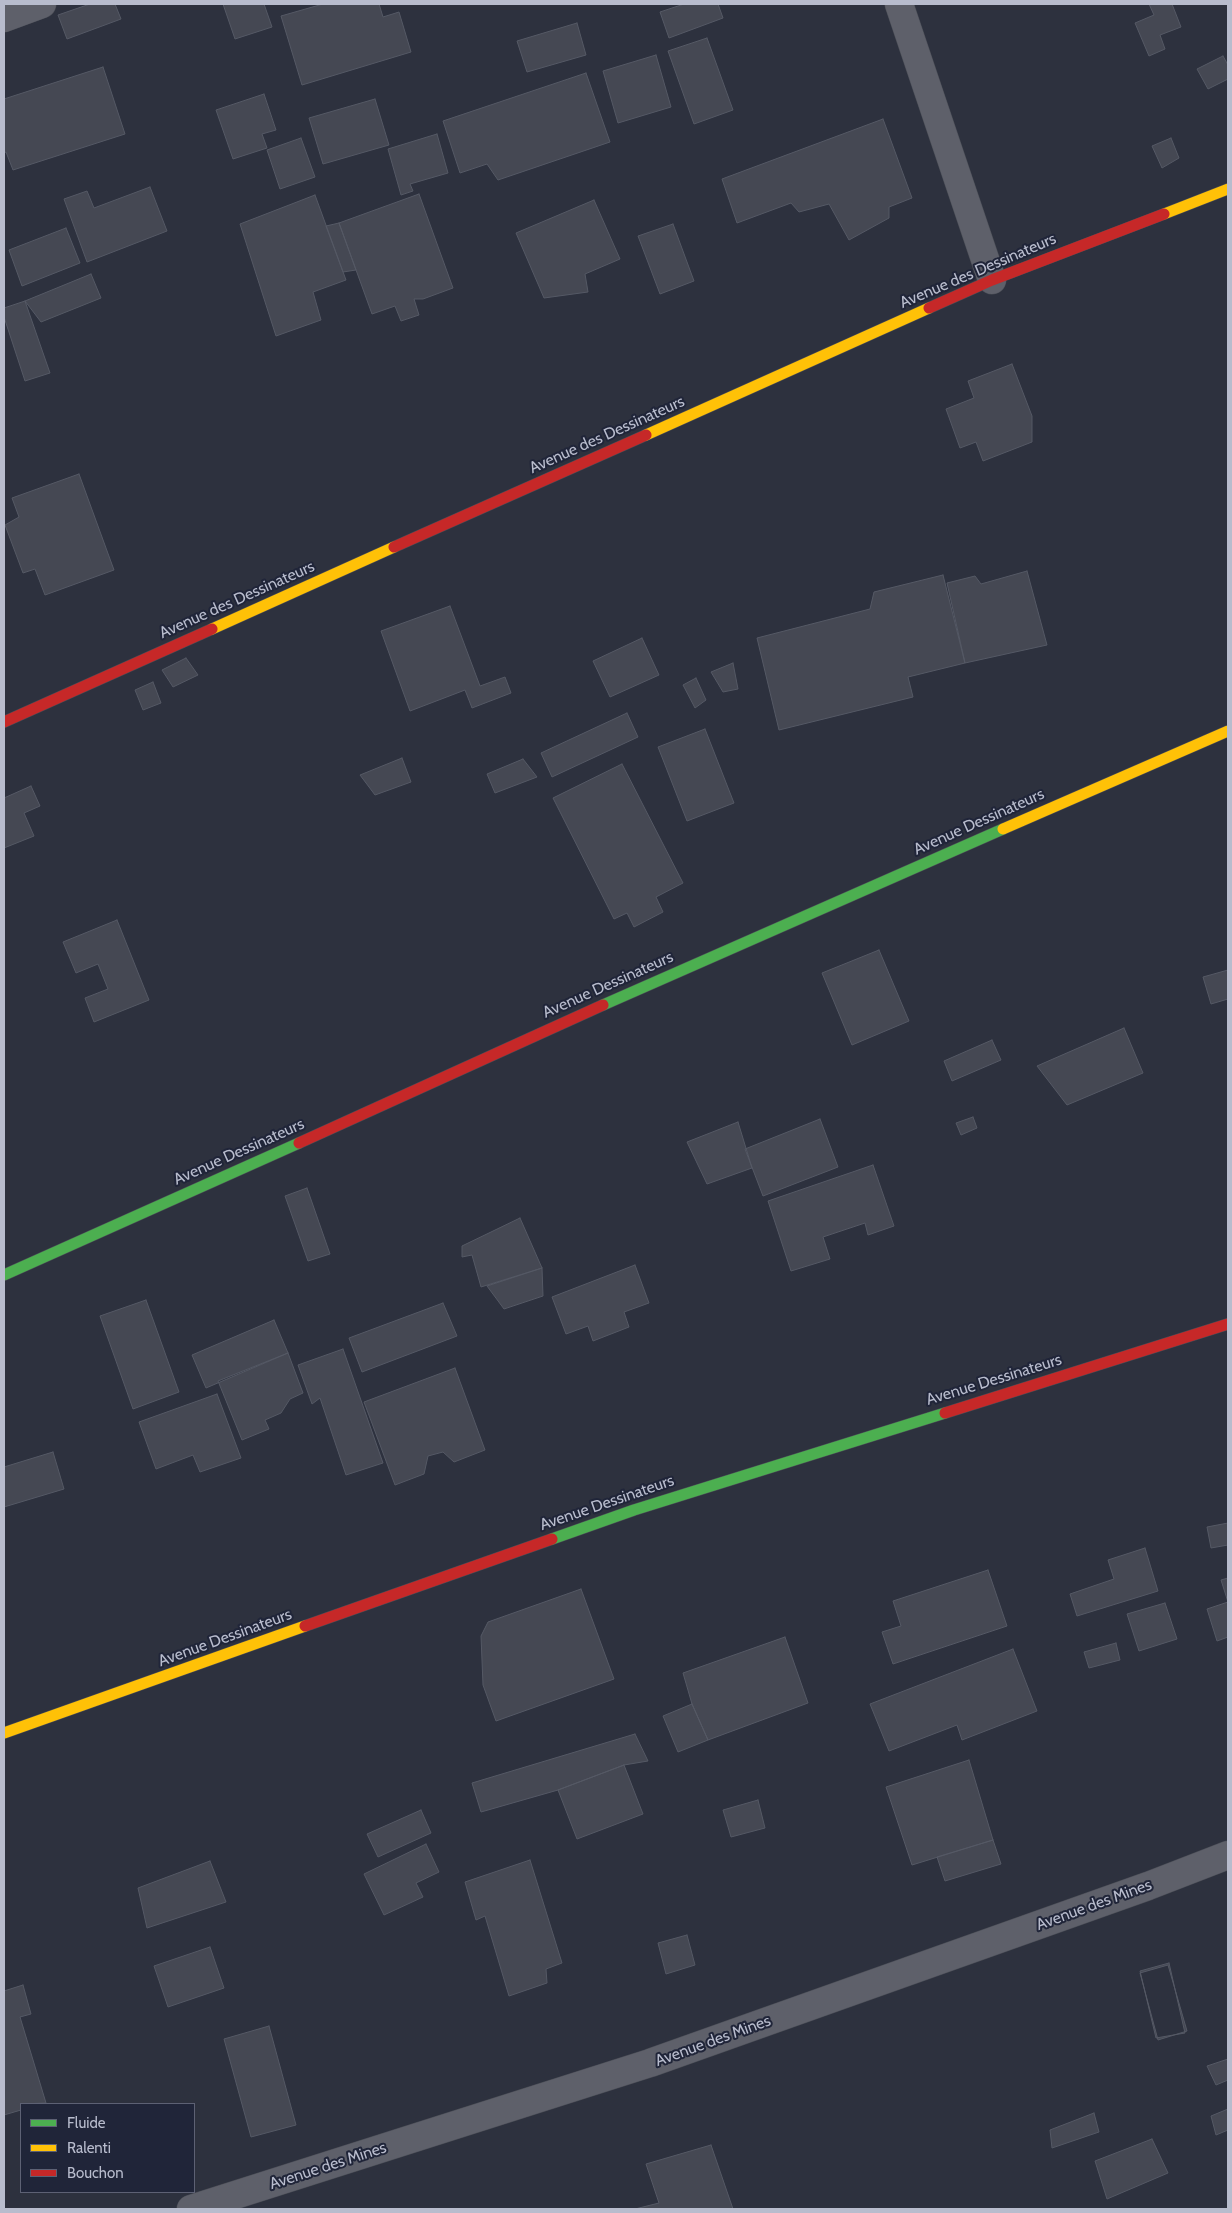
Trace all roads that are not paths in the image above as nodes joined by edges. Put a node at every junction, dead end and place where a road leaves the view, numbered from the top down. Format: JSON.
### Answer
{"nodes":[{"id":1,"x":42,"y":4,"type":"edge"},
{"id":2,"x":899,"y":4,"type":"edge"},
{"id":3,"x":4,"y":18,"type":"edge"},
{"id":4,"x":1228,"y":189,"type":"edge"},
{"id":5,"x":992,"y":280,"type":"junction"},
{"id":6,"x":4,"y":722,"type":"edge"},
{"id":7,"x":1228,"y":731,"type":"edge"},
{"id":8,"x":4,"y":1275,"type":"edge"},
{"id":9,"x":1228,"y":1324,"type":"edge"},
{"id":10,"x":4,"y":1733,"type":"edge"},
{"id":11,"x":1228,"y":1855,"type":"edge"},
{"id":12,"x":192,"y":2209,"type":"edge"}],
"edges":[{"from":1,"to":3,"type":"street"},
{"from":2,"to":5,"type":"street"},
{"from":4,"to":5,"type":"street","name":"Avenue des Dessinateurs"},
{"from":5,"to":6,"type":"street","name":"Avenue des Dessinateurs"},
{"from":7,"to":8,"type":"street","name":"Avenue Dessinateurs"},
{"from":9,"to":10,"type":"street","name":"Avenue Dessinateurs"},
{"from":11,"to":12,"type":"street","name":"Avenue des Mines"}]}
